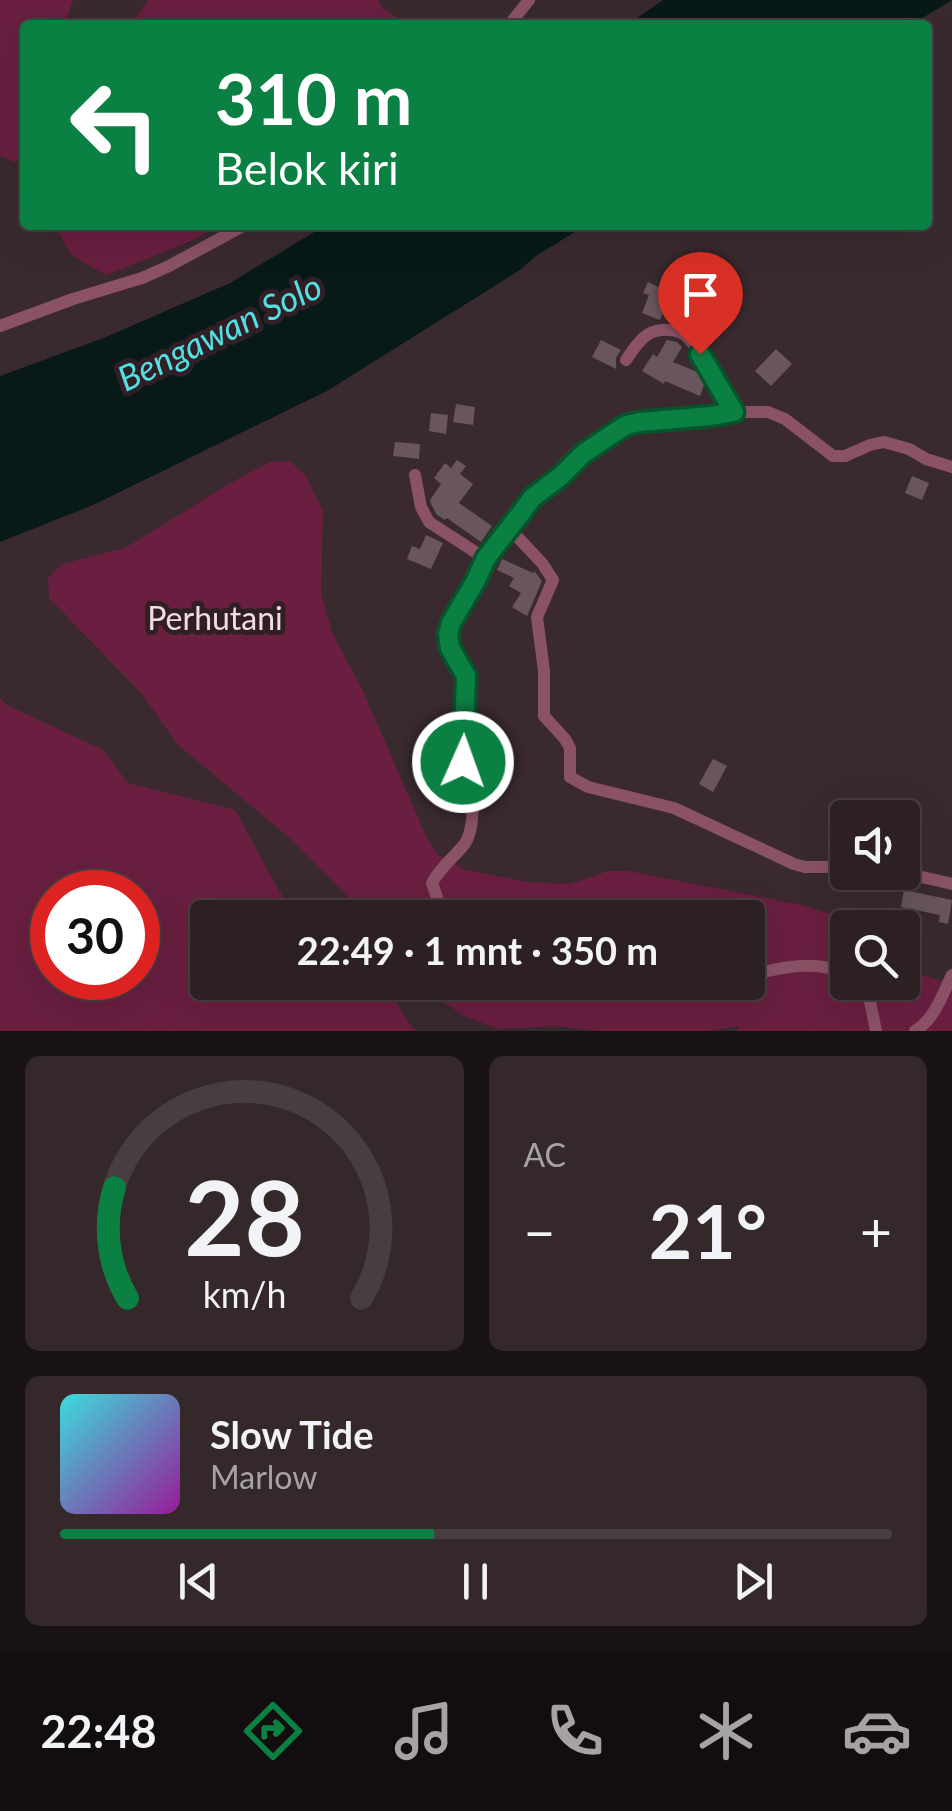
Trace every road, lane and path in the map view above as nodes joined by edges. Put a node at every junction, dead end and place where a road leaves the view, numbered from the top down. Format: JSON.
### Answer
{"nodes":[{"id":1,"x":529,"y":0,"type":"edge"},
{"id":2,"x":514,"y":20,"type":"edge"},
{"id":3,"x":235,"y":230,"type":"edge"},
{"id":4,"x":0,"y":326,"type":"edge"},
{"id":5,"x":626,"y":360,"type":"dead end"},
{"id":6,"x":734,"y":412,"type":"junction"},
{"id":7,"x":952,"y":467,"type":"edge"},
{"id":8,"x":415,"y":475,"type":"dead end"},
{"id":9,"x":510,"y":529,"type":"junction"},
{"id":10,"x":486,"y":558,"type":"junction"},
{"id":11,"x":830,"y":867,"type":"edge"},
{"id":12,"x":920,"y":877,"type":"edge"},
{"id":13,"x":952,"y":884,"type":"edge"},
{"id":14,"x":438,"y":900,"type":"edge"},
{"id":15,"x":830,"y":969,"type":"edge"},
{"id":16,"x":765,"y":971,"type":"edge"},
{"id":17,"x":952,"y":976,"type":"edge"},
{"id":18,"x":870,"y":1000,"type":"edge"},
{"id":19,"x":876,"y":1031,"type":"edge"},
{"id":20,"x":915,"y":1031,"type":"edge"}],
"edges":[{"from":1,"to":2,"type":"street"},
{"from":3,"to":4,"type":"street"},
{"from":5,"to":6,"type":"street"},
{"from":6,"to":7,"type":"street"},
{"from":6,"to":9,"type":"street"},
{"from":8,"to":10,"type":"street"},
{"from":9,"to":10,"type":"street"},
{"from":9,"to":11,"type":"street"},
{"from":10,"to":14,"type":"street"},
{"from":12,"to":13,"type":"street"},
{"from":15,"to":16,"type":"street"},
{"from":17,"to":20,"type":"street"},
{"from":18,"to":19,"type":"street"}]}
